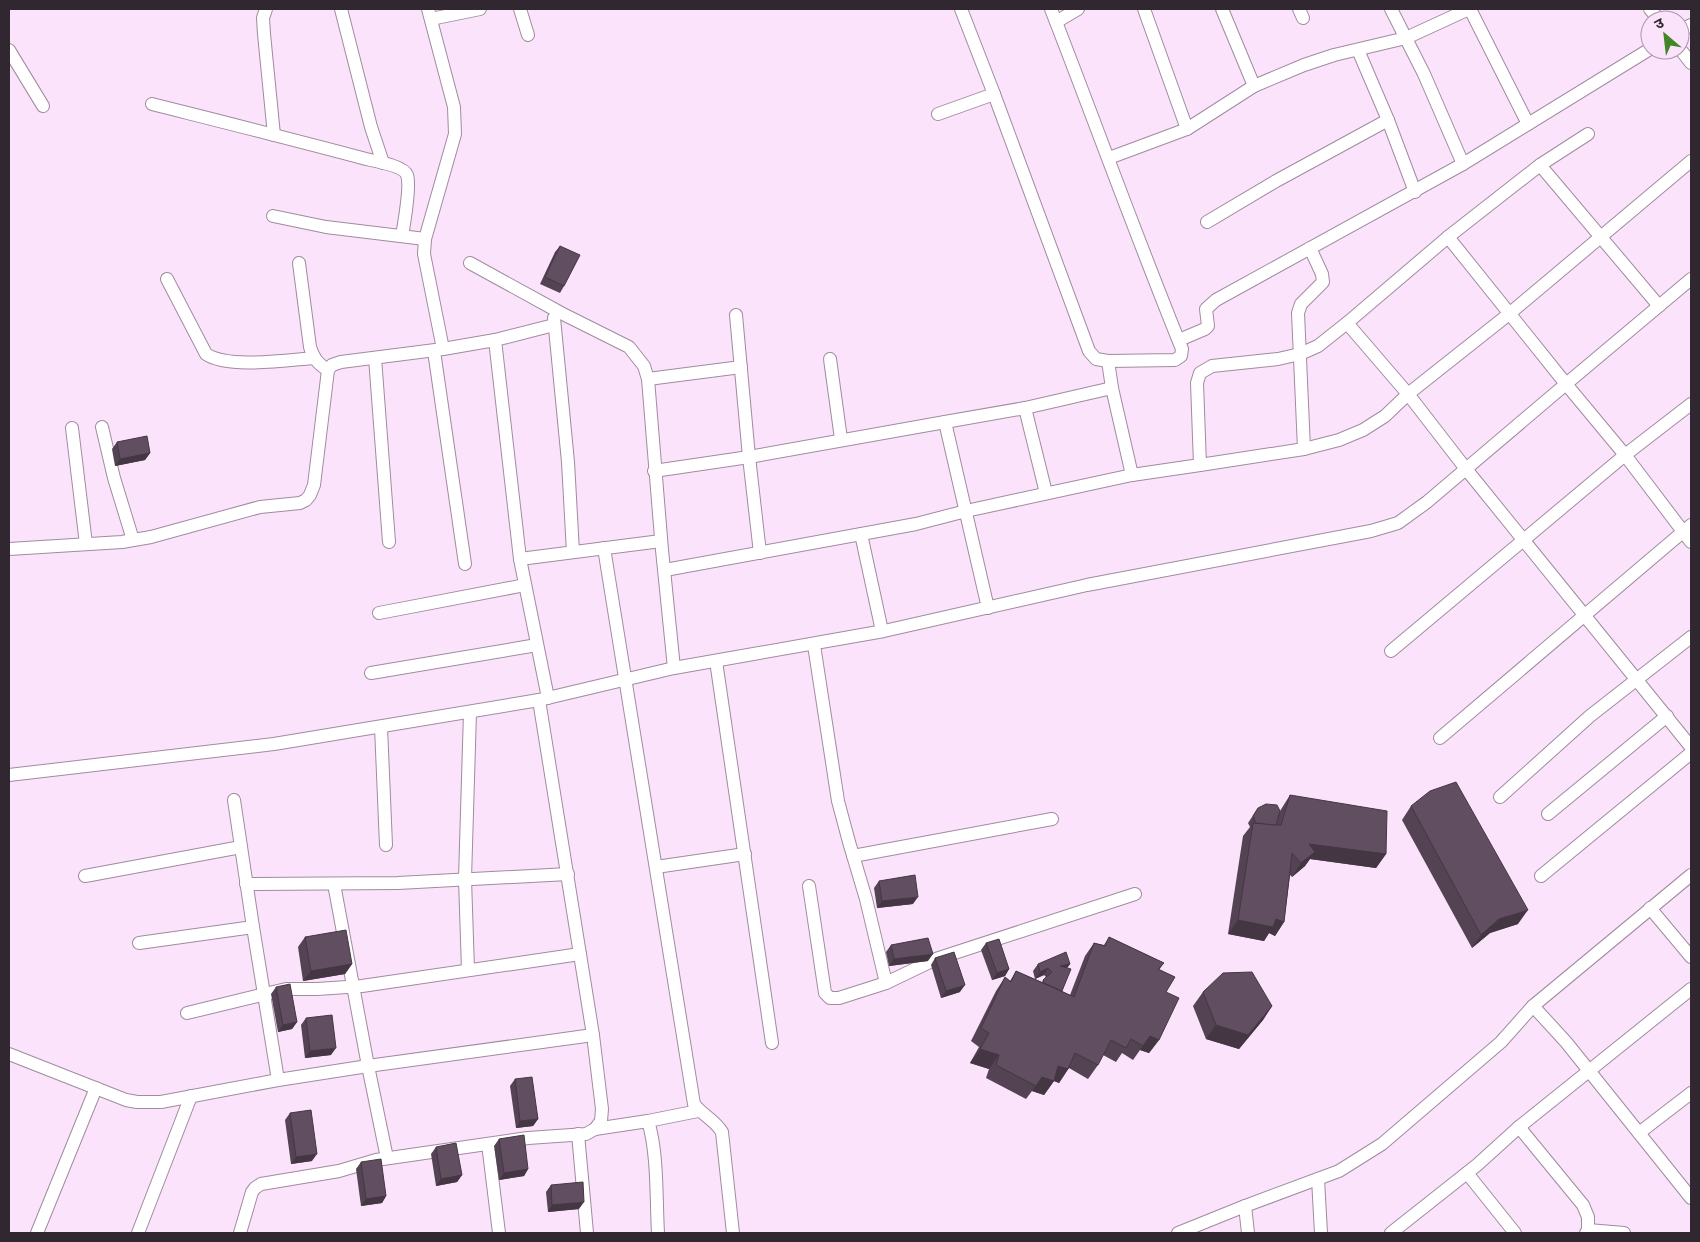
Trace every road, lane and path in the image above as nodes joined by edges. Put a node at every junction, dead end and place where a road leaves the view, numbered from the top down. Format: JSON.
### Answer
{"nodes":[{"id":1,"x":266,"y":9,"type":"edge"},
{"id":2,"x":341,"y":9,"type":"edge"},
{"id":3,"x":480,"y":9,"type":"edge"},
{"id":4,"x":520,"y":9,"type":"edge"},
{"id":5,"x":961,"y":9,"type":"edge"},
{"id":6,"x":1051,"y":9,"type":"edge"},
{"id":7,"x":1078,"y":9,"type":"edge"},
{"id":8,"x":1144,"y":9,"type":"edge"},
{"id":9,"x":1222,"y":9,"type":"edge"},
{"id":10,"x":1390,"y":9,"type":"edge"},
{"id":11,"x":1470,"y":9,"type":"edge"},
{"id":12,"x":429,"y":14,"type":"edge"},
{"id":13,"x":1056,"y":22,"type":"junction"},
{"id":14,"x":528,"y":35,"type":"dead end"},
{"id":15,"x":1406,"y":38,"type":"junction"},
{"id":16,"x":9,"y":50,"type":"edge"},
{"id":17,"x":1358,"y":50,"type":"junction"},
{"id":18,"x":1640,"y":55,"type":"edge"},
{"id":19,"x":1254,"y":86,"type":"junction"},
{"id":20,"x":994,"y":94,"type":"junction"},
{"id":21,"x":152,"y":104,"type":"dead end"},
{"id":22,"x":43,"y":106,"type":"dead end"},
{"id":23,"x":938,"y":114,"type":"dead end"},
{"id":24,"x":1388,"y":120,"type":"junction"},
{"id":25,"x":1528,"y":124,"type":"junction"},
{"id":26,"x":1188,"y":129,"type":"junction"},
{"id":27,"x":1588,"y":134,"type":"dead end"},
{"id":28,"x":274,"y":135,"type":"junction"},
{"id":29,"x":1109,"y":158,"type":"junction"},
{"id":30,"x":1691,"y":161,"type":"edge"},
{"id":31,"x":383,"y":164,"type":"junction"},
{"id":32,"x":1463,"y":164,"type":"junction"},
{"id":33,"x":1540,"y":166,"type":"junction"},
{"id":34,"x":1415,"y":192,"type":"junction"},
{"id":35,"x":273,"y":216,"type":"dead end"},
{"id":36,"x":1207,"y":222,"type":"dead end"},
{"id":37,"x":402,"y":236,"type":"junction"},
{"id":38,"x":1600,"y":236,"type":"junction"},
{"id":39,"x":1448,"y":237,"type":"junction"},
{"id":40,"x":425,"y":239,"type":"junction"},
{"id":41,"x":1310,"y":248,"type":"junction"},
{"id":42,"x":300,"y":263,"type":"dead end"},
{"id":43,"x":470,"y":263,"type":"dead end"},
{"id":44,"x":167,"y":278,"type":"dead end"},
{"id":45,"x":1691,"y":279,"type":"edge"},
{"id":46,"x":1659,"y":306,"type":"junction"},
{"id":47,"x":553,"y":308,"type":"junction"},
{"id":48,"x":1509,"y":314,"type":"junction"},
{"id":49,"x":736,"y":315,"type":"dead end"},
{"id":50,"x":1347,"y":323,"type":"junction"},
{"id":51,"x":554,"y":325,"type":"junction"},
{"id":52,"x":495,"y":340,"type":"junction"},
{"id":53,"x":1179,"y":340,"type":"junction"},
{"id":54,"x":439,"y":350,"type":"junction"},
{"id":55,"x":1300,"y":354,"type":"junction"},
{"id":56,"x":314,"y":358,"type":"junction"},
{"id":57,"x":375,"y":358,"type":"junction"},
{"id":58,"x":830,"y":359,"type":"dead end"},
{"id":59,"x":1108,"y":361,"type":"junction"},
{"id":60,"x":740,"y":367,"type":"junction"},
{"id":61,"x":328,"y":370,"type":"junction"},
{"id":62,"x":648,"y":379,"type":"junction"},
{"id":63,"x":1566,"y":384,"type":"junction"},
{"id":64,"x":1112,"y":388,"type":"junction"},
{"id":65,"x":1408,"y":394,"type":"junction"},
{"id":66,"x":1691,"y":404,"type":"edge"},
{"id":67,"x":1025,"y":408,"type":"junction"},
{"id":68,"x":945,"y":422,"type":"junction"},
{"id":69,"x":102,"y":427,"type":"dead end"},
{"id":70,"x":72,"y":428,"type":"dead end"},
{"id":71,"x":841,"y":439,"type":"junction"},
{"id":72,"x":1304,"y":449,"type":"junction"},
{"id":73,"x":1625,"y":455,"type":"junction"},
{"id":74,"x":749,"y":457,"type":"junction"},
{"id":75,"x":1200,"y":464,"type":"junction"},
{"id":76,"x":1466,"y":469,"type":"junction"},
{"id":77,"x":654,"y":472,"type":"junction"},
{"id":78,"x":1132,"y":475,"type":"junction"},
{"id":79,"x":1046,"y":493,"type":"junction"},
{"id":80,"x":966,"y":511,"type":"junction"},
{"id":81,"x":1688,"y":533,"type":"edge"},
{"id":82,"x":861,"y":534,"type":"junction"},
{"id":83,"x":132,"y":540,"type":"junction"},
{"id":84,"x":661,"y":541,"type":"junction"},
{"id":85,"x":1524,"y":541,"type":"junction"},
{"id":86,"x":389,"y":542,"type":"dead end"},
{"id":87,"x":86,"y":544,"type":"junction"},
{"id":88,"x":604,"y":548,"type":"junction"},
{"id":89,"x":9,"y":549,"type":"edge"},
{"id":90,"x":573,"y":552,"type":"junction"},
{"id":91,"x":760,"y":552,"type":"junction"},
{"id":92,"x":520,"y":559,"type":"junction"},
{"id":93,"x":464,"y":564,"type":"dead end"},
{"id":94,"x":664,"y":570,"type":"junction"},
{"id":95,"x":526,"y":585,"type":"junction"},
{"id":96,"x":988,"y":608,"type":"junction"},
{"id":97,"x":379,"y":613,"type":"dead end"},
{"id":98,"x":1584,"y":616,"type":"junction"},
{"id":99,"x":882,"y":631,"type":"junction"},
{"id":100,"x":1691,"y":637,"type":"edge"},
{"id":101,"x":537,"y":645,"type":"junction"},
{"id":102,"x":814,"y":645,"type":"junction"},
{"id":103,"x":1391,"y":651,"type":"dead end"},
{"id":104,"x":716,"y":661,"type":"junction"},
{"id":105,"x":674,"y":668,"type":"junction"},
{"id":106,"x":371,"y":673,"type":"dead end"},
{"id":107,"x":626,"y":680,"type":"junction"},
{"id":108,"x":1636,"y":680,"type":"junction"},
{"id":109,"x":543,"y":699,"type":"junction"},
{"id":110,"x":470,"y":712,"type":"junction"},
{"id":111,"x":1667,"y":716,"type":"junction"},
{"id":112,"x":381,"y":727,"type":"junction"},
{"id":113,"x":1440,"y":738,"type":"dead end"},
{"id":114,"x":1691,"y":747,"type":"edge"},
{"id":115,"x":1691,"y":753,"type":"edge"},
{"id":116,"x":9,"y":775,"type":"edge"},
{"id":117,"x":1500,"y":797,"type":"dead end"},
{"id":118,"x":234,"y":800,"type":"dead end"},
{"id":119,"x":1548,"y":814,"type":"dead end"},
{"id":120,"x":1052,"y":819,"type":"dead end"},
{"id":121,"x":386,"y":845,"type":"dead end"},
{"id":122,"x":240,"y":847,"type":"junction"},
{"id":123,"x":745,"y":854,"type":"junction"},
{"id":124,"x":853,"y":856,"type":"junction"},
{"id":125,"x":656,"y":867,"type":"junction"},
{"id":126,"x":568,"y":874,"type":"junction"},
{"id":127,"x":1691,"y":875,"type":"edge"},
{"id":128,"x":85,"y":876,"type":"dead end"},
{"id":129,"x":1541,"y":876,"type":"dead end"},
{"id":130,"x":465,"y":880,"type":"junction"},
{"id":131,"x":246,"y":884,"type":"junction"},
{"id":132,"x":334,"y":884,"type":"junction"},
{"id":133,"x":808,"y":886,"type":"dead end"},
{"id":134,"x":1135,"y":894,"type":"dead end"},
{"id":135,"x":1650,"y":908,"type":"junction"},
{"id":136,"x":253,"y":927,"type":"junction"},
{"id":137,"x":139,"y":943,"type":"dead end"},
{"id":138,"x":580,"y":954,"type":"junction"},
{"id":139,"x":1691,"y":957,"type":"edge"},
{"id":140,"x":468,"y":970,"type":"junction"},
{"id":141,"x":886,"y":982,"type":"junction"},
{"id":142,"x":353,"y":986,"type":"junction"},
{"id":143,"x":1691,"y":988,"type":"edge"},
{"id":144,"x":263,"y":994,"type":"junction"},
{"id":145,"x":1534,"y":1006,"type":"junction"},
{"id":146,"x":187,"y":1013,"type":"dead end"},
{"id":147,"x":593,"y":1035,"type":"junction"},
{"id":148,"x":772,"y":1044,"type":"dead end"},
{"id":149,"x":9,"y":1054,"type":"edge"},
{"id":150,"x":368,"y":1066,"type":"junction"},
{"id":151,"x":1589,"y":1071,"type":"junction"},
{"id":152,"x":278,"y":1080,"type":"junction"},
{"id":153,"x":96,"y":1088,"type":"junction"},
{"id":154,"x":1691,"y":1093,"type":"edge"},
{"id":155,"x":191,"y":1096,"type":"junction"},
{"id":156,"x":698,"y":1111,"type":"junction"},
{"id":157,"x":648,"y":1121,"type":"junction"},
{"id":158,"x":1519,"y":1128,"type":"junction"},
{"id":159,"x":595,"y":1129,"type":"junction"},
{"id":160,"x":1639,"y":1133,"type":"junction"},
{"id":161,"x":578,"y":1134,"type":"junction"},
{"id":162,"x":488,"y":1144,"type":"junction"},
{"id":163,"x":387,"y":1158,"type":"junction"},
{"id":164,"x":1467,"y":1173,"type":"junction"},
{"id":165,"x":1318,"y":1179,"type":"junction"},
{"id":166,"x":1691,"y":1198,"type":"edge"},
{"id":167,"x":1245,"y":1206,"type":"junction"},
{"id":168,"x":1587,"y":1232,"type":"edge"},
{"id":169,"x":37,"y":1233,"type":"edge"},
{"id":170,"x":138,"y":1233,"type":"edge"},
{"id":171,"x":240,"y":1233,"type":"edge"},
{"id":172,"x":499,"y":1233,"type":"edge"},
{"id":173,"x":587,"y":1233,"type":"edge"},
{"id":174,"x":658,"y":1233,"type":"edge"},
{"id":175,"x":733,"y":1233,"type":"edge"},
{"id":176,"x":1178,"y":1233,"type":"edge"},
{"id":177,"x":1248,"y":1233,"type":"edge"},
{"id":178,"x":1321,"y":1233,"type":"edge"},
{"id":179,"x":1392,"y":1233,"type":"edge"},
{"id":180,"x":1515,"y":1233,"type":"edge"},
{"id":181,"x":1624,"y":1233,"type":"edge"}],
"edges":[{"from":1,"to":28,"type":"street"},
{"from":2,"to":31,"type":"street"},
{"from":3,"to":12,"type":"street"},
{"from":4,"to":14,"type":"street"},
{"from":5,"to":20,"type":"street"},
{"from":6,"to":13,"type":"street"},
{"from":7,"to":13,"type":"street"},
{"from":8,"to":26,"type":"street"},
{"from":9,"to":19,"type":"street"},
{"from":10,"to":15,"type":"street"},
{"from":11,"to":15,"type":"street"},
{"from":11,"to":25,"type":"street"},
{"from":12,"to":40,"type":"street"},
{"from":13,"to":29,"type":"street"},
{"from":15,"to":17,"type":"street"},
{"from":15,"to":32,"type":"street"},
{"from":16,"to":22,"type":"street"},
{"from":17,"to":19,"type":"street"},
{"from":17,"to":24,"type":"street"},
{"from":18,"to":25,"type":"street"},
{"from":19,"to":26,"type":"street"},
{"from":20,"to":23,"type":"street"},
{"from":20,"to":59,"type":"street"},
{"from":21,"to":28,"type":"street"},
{"from":24,"to":34,"type":"street"},
{"from":24,"to":36,"type":"street"},
{"from":25,"to":32,"type":"street"},
{"from":26,"to":29,"type":"street"},
{"from":27,"to":33,"type":"street"},
{"from":28,"to":31,"type":"street"},
{"from":29,"to":53,"type":"street"},
{"from":30,"to":38,"type":"street"},
{"from":31,"to":37,"type":"street"},
{"from":32,"to":34,"type":"street"},
{"from":33,"to":38,"type":"street"},
{"from":33,"to":39,"type":"street"},
{"from":34,"to":41,"type":"street"},
{"from":35,"to":37,"type":"street"},
{"from":37,"to":40,"type":"street"},
{"from":38,"to":46,"type":"street"},
{"from":38,"to":48,"type":"street"},
{"from":39,"to":48,"type":"street"},
{"from":39,"to":50,"type":"street"},
{"from":40,"to":54,"type":"street"},
{"from":41,"to":53,"type":"street"},
{"from":41,"to":55,"type":"street"},
{"from":42,"to":56,"type":"street"},
{"from":43,"to":47,"type":"street"},
{"from":44,"to":56,"type":"street"},
{"from":45,"to":46,"type":"street"},
{"from":46,"to":63,"type":"street"},
{"from":47,"to":51,"type":"street"},
{"from":47,"to":62,"type":"street"},
{"from":48,"to":63,"type":"street"},
{"from":48,"to":65,"type":"street"},
{"from":49,"to":60,"type":"street"},
{"from":50,"to":55,"type":"street"},
{"from":50,"to":65,"type":"street"},
{"from":51,"to":52,"type":"street"},
{"from":51,"to":90,"type":"street"},
{"from":52,"to":54,"type":"street"},
{"from":52,"to":92,"type":"street"},
{"from":53,"to":59,"type":"street"},
{"from":54,"to":57,"type":"street"},
{"from":54,"to":93,"type":"street"},
{"from":55,"to":72,"type":"street"},
{"from":55,"to":75,"type":"street"},
{"from":56,"to":61,"type":"street"},
{"from":57,"to":61,"type":"street"},
{"from":57,"to":86,"type":"street"},
{"from":58,"to":71,"type":"street"},
{"from":59,"to":64,"type":"street"},
{"from":60,"to":62,"type":"street"},
{"from":60,"to":74,"type":"street"},
{"from":61,"to":83,"type":"street"},
{"from":62,"to":77,"type":"street"},
{"from":63,"to":73,"type":"street"},
{"from":63,"to":76,"type":"street"},
{"from":64,"to":67,"type":"street"},
{"from":64,"to":78,"type":"street"},
{"from":65,"to":72,"type":"street"},
{"from":65,"to":76,"type":"street"},
{"from":66,"to":73,"type":"street"},
{"from":67,"to":68,"type":"street"},
{"from":67,"to":79,"type":"street"},
{"from":68,"to":71,"type":"street"},
{"from":68,"to":80,"type":"street"},
{"from":69,"to":83,"type":"street"},
{"from":70,"to":87,"type":"street"},
{"from":71,"to":74,"type":"street"},
{"from":72,"to":75,"type":"street"},
{"from":73,"to":81,"type":"street"},
{"from":73,"to":85,"type":"street"},
{"from":74,"to":77,"type":"street"},
{"from":74,"to":91,"type":"street"},
{"from":75,"to":78,"type":"street"},
{"from":76,"to":85,"type":"street"},
{"from":76,"to":96,"type":"street"},
{"from":77,"to":84,"type":"street"},
{"from":78,"to":79,"type":"street"},
{"from":79,"to":80,"type":"street"},
{"from":80,"to":82,"type":"street"},
{"from":80,"to":96,"type":"street"},
{"from":81,"to":98,"type":"street"},
{"from":82,"to":91,"type":"street"},
{"from":82,"to":99,"type":"street"},
{"from":83,"to":87,"type":"street"},
{"from":84,"to":88,"type":"street"},
{"from":84,"to":94,"type":"street"},
{"from":85,"to":98,"type":"street"},
{"from":85,"to":103,"type":"street"},
{"from":87,"to":89,"type":"street"},
{"from":88,"to":90,"type":"street"},
{"from":88,"to":107,"type":"street"},
{"from":90,"to":92,"type":"street"},
{"from":91,"to":94,"type":"street"},
{"from":92,"to":95,"type":"street"},
{"from":94,"to":105,"type":"street"},
{"from":95,"to":97,"type":"street"},
{"from":95,"to":101,"type":"street"},
{"from":96,"to":99,"type":"street"},
{"from":98,"to":108,"type":"street"},
{"from":98,"to":113,"type":"street"},
{"from":99,"to":102,"type":"street"},
{"from":100,"to":108,"type":"street"},
{"from":101,"to":106,"type":"street"},
{"from":101,"to":109,"type":"street"},
{"from":102,"to":104,"type":"street"},
{"from":102,"to":124,"type":"street"},
{"from":104,"to":105,"type":"street"},
{"from":104,"to":123,"type":"street"},
{"from":105,"to":107,"type":"street"},
{"from":107,"to":109,"type":"street"},
{"from":107,"to":125,"type":"street"},
{"from":108,"to":111,"type":"street"},
{"from":108,"to":117,"type":"street"},
{"from":109,"to":110,"type":"street"},
{"from":109,"to":126,"type":"street"},
{"from":110,"to":112,"type":"street"},
{"from":110,"to":130,"type":"street"},
{"from":111,"to":114,"type":"street"},
{"from":111,"to":119,"type":"street"},
{"from":112,"to":116,"type":"street"},
{"from":112,"to":121,"type":"street"},
{"from":115,"to":129,"type":"street"},
{"from":118,"to":122,"type":"street"},
{"from":120,"to":124,"type":"street"},
{"from":122,"to":128,"type":"street"},
{"from":122,"to":131,"type":"street"},
{"from":123,"to":125,"type":"street"},
{"from":123,"to":148,"type":"street"},
{"from":124,"to":141,"type":"street"},
{"from":125,"to":156,"type":"street"},
{"from":126,"to":130,"type":"street"},
{"from":126,"to":138,"type":"street"},
{"from":127,"to":135,"type":"street"},
{"from":130,"to":132,"type":"street"},
{"from":130,"to":140,"type":"street"},
{"from":131,"to":132,"type":"street"},
{"from":131,"to":136,"type":"street"},
{"from":132,"to":142,"type":"street"},
{"from":133,"to":141,"type":"street"},
{"from":134,"to":141,"type":"street"},
{"from":135,"to":139,"type":"street"},
{"from":135,"to":145,"type":"street"},
{"from":136,"to":137,"type":"street"},
{"from":136,"to":144,"type":"street"},
{"from":138,"to":140,"type":"street"},
{"from":138,"to":147,"type":"street"},
{"from":140,"to":142,"type":"street"},
{"from":142,"to":144,"type":"street"},
{"from":142,"to":150,"type":"street"},
{"from":143,"to":151,"type":"street"},
{"from":144,"to":146,"type":"street"},
{"from":144,"to":152,"type":"street"},
{"from":145,"to":151,"type":"street"},
{"from":145,"to":165,"type":"street"},
{"from":147,"to":150,"type":"street"},
{"from":147,"to":159,"type":"street"},
{"from":149,"to":153,"type":"street"},
{"from":150,"to":152,"type":"street"},
{"from":150,"to":163,"type":"street"},
{"from":151,"to":158,"type":"street"},
{"from":151,"to":160,"type":"street"},
{"from":152,"to":155,"type":"street"},
{"from":153,"to":155,"type":"street"},
{"from":153,"to":169,"type":"street"},
{"from":154,"to":160,"type":"street"},
{"from":155,"to":170,"type":"street"},
{"from":156,"to":157,"type":"street"},
{"from":156,"to":175,"type":"street"},
{"from":157,"to":159,"type":"street"},
{"from":157,"to":174,"type":"street"},
{"from":158,"to":164,"type":"street"},
{"from":158,"to":168,"type":"street"},
{"from":159,"to":161,"type":"street"},
{"from":160,"to":166,"type":"street"},
{"from":161,"to":162,"type":"street"},
{"from":161,"to":173,"type":"street"},
{"from":162,"to":163,"type":"street"},
{"from":162,"to":172,"type":"street"},
{"from":163,"to":171,"type":"street"},
{"from":164,"to":179,"type":"street"},
{"from":164,"to":180,"type":"street"},
{"from":165,"to":167,"type":"street"},
{"from":165,"to":178,"type":"street"},
{"from":167,"to":176,"type":"street"},
{"from":167,"to":177,"type":"street"},
{"from":168,"to":181,"type":"street"}]}
